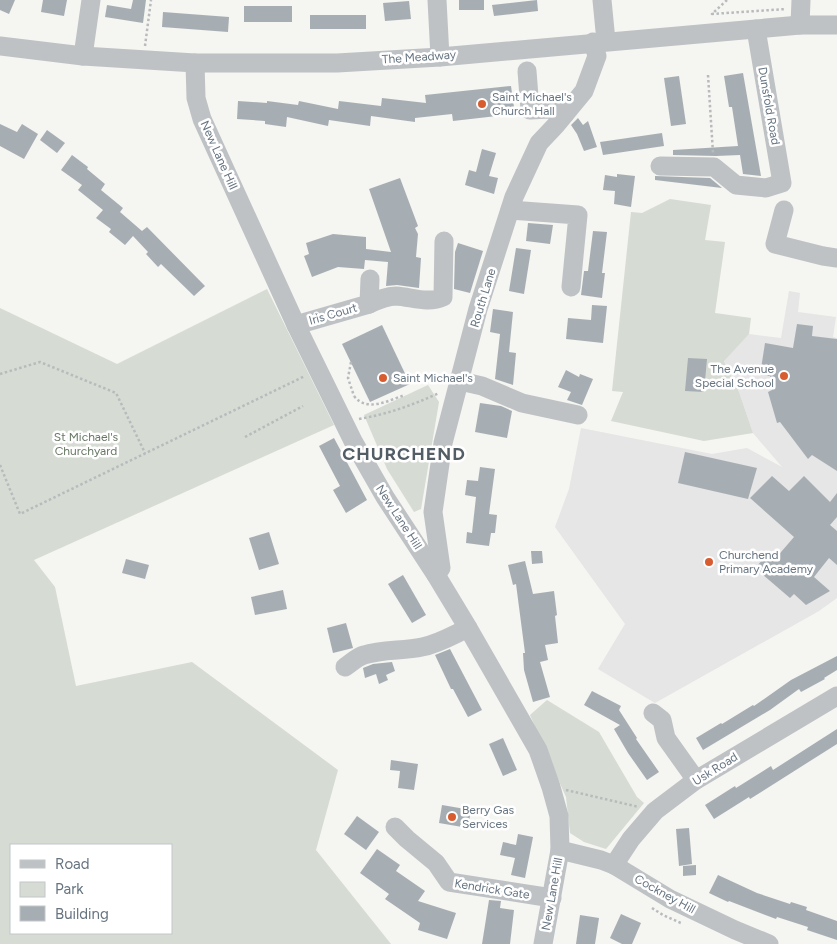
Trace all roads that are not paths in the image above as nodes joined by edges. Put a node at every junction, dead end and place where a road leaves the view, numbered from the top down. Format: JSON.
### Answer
{"nodes":[{"id":1,"x":92,"y":0,"type":"edge"},
{"id":2,"x":437,"y":0,"type":"edge"},
{"id":3,"x":602,"y":0,"type":"edge"},
{"id":4,"x":801,"y":11,"type":"edge"},
{"id":5,"x":837,"y":25,"type":"edge"},
{"id":6,"x":756,"y":29,"type":"junction"},
{"id":7,"x":599,"y":42,"type":"junction"},
{"id":8,"x":0,"y":46,"type":"edge"},
{"id":9,"x":83,"y":56,"type":"junction"},
{"id":10,"x":440,"y":57,"type":"junction"},
{"id":11,"x":195,"y":63,"type":"junction"},
{"id":12,"x":527,"y":70,"type":"dead end"},
{"id":13,"x":565,"y":114,"type":"junction"},
{"id":14,"x":660,"y":166,"type":"dead end"},
{"id":15,"x":510,"y":210,"type":"junction"},
{"id":16,"x":784,"y":210,"type":"dead end"},
{"id":17,"x":444,"y":241,"type":"dead end"},
{"id":18,"x":837,"y":258,"type":"edge"},
{"id":19,"x":370,"y":279,"type":"dead end"},
{"id":20,"x":570,"y":287,"type":"dead end"},
{"id":21,"x":369,"y":304,"type":"junction"},
{"id":22,"x":296,"y":325,"type":"junction"},
{"id":23,"x":460,"y":381,"type":"junction"},
{"id":24,"x":578,"y":415,"type":"dead end"},
{"id":25,"x":433,"y":512,"type":"junction"},
{"id":26,"x":404,"y":525,"type":"junction"},
{"id":27,"x":436,"y":576,"type":"junction"},
{"id":28,"x":468,"y":628,"type":"junction"},
{"id":29,"x":345,"y":667,"type":"dead end"},
{"id":30,"x":837,"y":696,"type":"edge"},
{"id":31,"x":653,"y":714,"type":"dead end"},
{"id":32,"x":696,"y":780,"type":"junction"},
{"id":33,"x":396,"y":828,"type":"dead end"},
{"id":34,"x":560,"y":850,"type":"junction"},
{"id":35,"x":614,"y":865,"type":"junction"},
{"id":36,"x":552,"y":898,"type":"junction"},
{"id":37,"x":543,"y":944,"type":"edge"},
{"id":38,"x":769,"y":944,"type":"edge"}],
"edges":[{"from":1,"to":9,"type":"street"},
{"from":2,"to":10,"type":"street"},
{"from":3,"to":7,"type":"street","name":"Routh Lane"},
{"from":4,"to":5,"type":"street","name":"The Meadway"},
{"from":4,"to":6,"type":"street","name":"The Meadway"},
{"from":6,"to":7,"type":"street","name":"The Meadway"},
{"from":6,"to":14,"type":"street","name":"Dunsfold Road"},
{"from":7,"to":10,"type":"street","name":"The Meadway"},
{"from":7,"to":13,"type":"street","name":"Routh Lane"},
{"from":8,"to":9,"type":"street","name":"The Meadway"},
{"from":9,"to":11,"type":"street","name":"The Meadway"},
{"from":10,"to":11,"type":"street","name":"The Meadway"},
{"from":11,"to":22,"type":"street","name":"New Lane Hill"},
{"from":12,"to":13,"type":"street"},
{"from":13,"to":15,"type":"street","name":"Routh Lane"},
{"from":15,"to":20,"type":"street"},
{"from":15,"to":23,"type":"street","name":"Routh Lane"},
{"from":16,"to":18,"type":"street"},
{"from":17,"to":21,"type":"street","name":"Iris Court"},
{"from":19,"to":21,"type":"street","name":"Iris Court"},
{"from":21,"to":22,"type":"street","name":"Iris Court"},
{"from":22,"to":26,"type":"street","name":"New Lane Hill"},
{"from":23,"to":24,"type":"street"},
{"from":23,"to":25,"type":"street","name":"Routh Lane"},
{"from":25,"to":26,"type":"street"},
{"from":25,"to":27,"type":"street","name":"Routh Lane"},
{"from":26,"to":27,"type":"street","name":"New Lane Hill"},
{"from":27,"to":28,"type":"street","name":"New Lane Hill"},
{"from":28,"to":29,"type":"street"},
{"from":28,"to":34,"type":"street","name":"New Lane Hill"},
{"from":30,"to":32,"type":"street","name":"Usk Road"},
{"from":31,"to":32,"type":"street"},
{"from":32,"to":35,"type":"street","name":"Usk Road"},
{"from":33,"to":36,"type":"street","name":"Kendrick Gate"},
{"from":34,"to":35,"type":"street","name":"Cockney Hill"},
{"from":34,"to":36,"type":"street","name":"New Lane Hill"},
{"from":35,"to":38,"type":"street","name":"Cockney Hill"},
{"from":36,"to":37,"type":"street","name":"New Lane Hill"}]}
